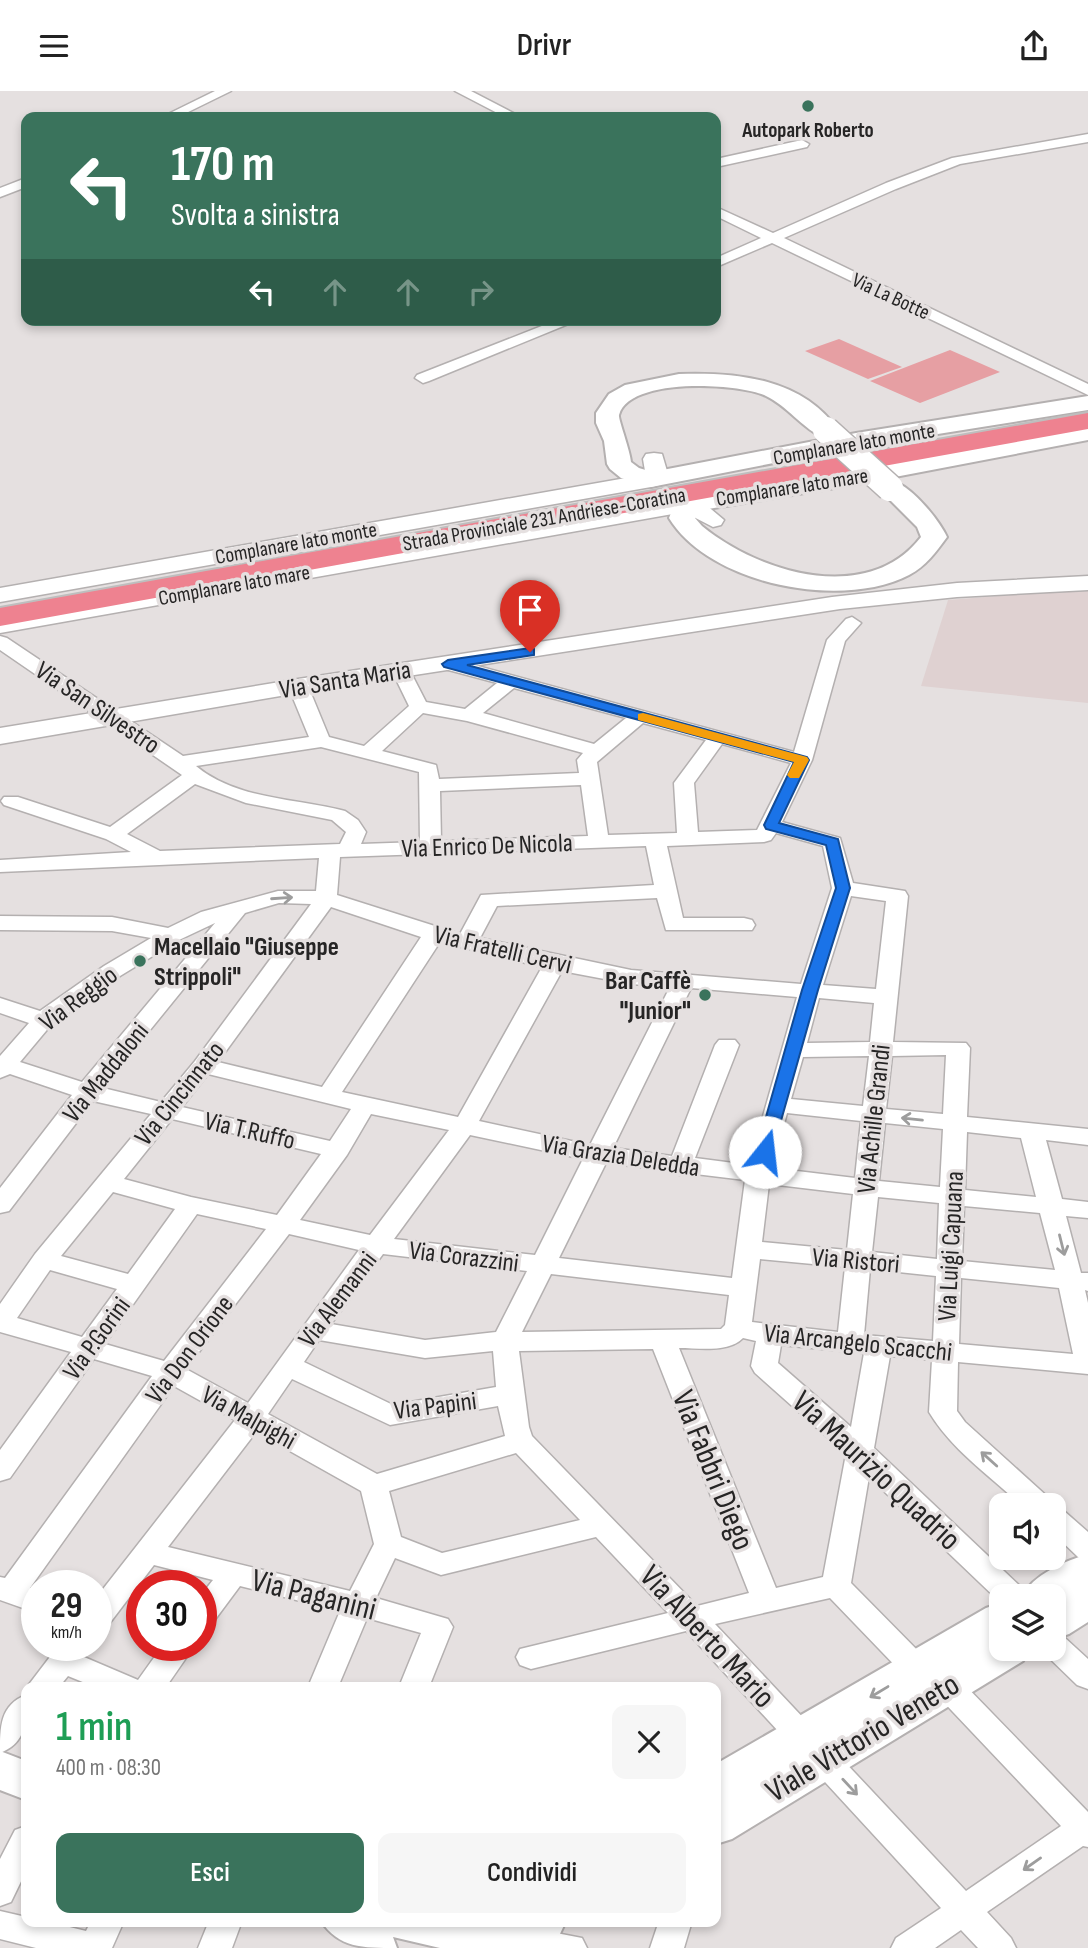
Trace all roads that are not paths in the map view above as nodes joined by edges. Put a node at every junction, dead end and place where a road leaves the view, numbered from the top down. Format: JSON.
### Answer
{"nodes":[{"id":1,"x":225,"y":91,"type":"edge"},
{"id":2,"x":461,"y":91,"type":"edge"},
{"id":3,"x":179,"y":112,"type":"edge"},
{"id":4,"x":505,"y":112,"type":"edge"},
{"id":5,"x":1088,"y":138,"type":"edge"},
{"id":6,"x":802,"y":144,"type":"dead end"},
{"id":7,"x":721,"y":162,"type":"edge"},
{"id":8,"x":21,"y":184,"type":"edge"},
{"id":9,"x":0,"y":194,"type":"edge"},
{"id":10,"x":721,"y":213,"type":"edge"},
{"id":11,"x":771,"y":238,"type":"junction"},
{"id":12,"x":721,"y":261,"type":"edge"},
{"id":13,"x":556,"y":326,"type":"edge"},
{"id":14,"x":423,"y":378,"type":"dead end"},
{"id":15,"x":1065,"y":380,"type":"junction"},
{"id":16,"x":1088,"y":390,"type":"edge"},
{"id":17,"x":1083,"y":411,"type":"edge"},
{"id":18,"x":1088,"y":433,"type":"edge"},
{"id":19,"x":616,"y":439,"type":"junction"},
{"id":20,"x":619,"y":464,"type":"junction"},
{"id":21,"x":653,"y":470,"type":"junction"},
{"id":22,"x":590,"y":491,"type":"junction"},
{"id":23,"x":752,"y":493,"type":"junction"},
{"id":24,"x":687,"y":518,"type":"junction"},
{"id":25,"x":713,"y":520,"type":"junction"},
{"id":26,"x":727,"y":555,"type":"junction"},
{"id":27,"x":1088,"y":583,"type":"edge"},
{"id":28,"x":0,"y":594,"type":"edge"},
{"id":29,"x":0,"y":605,"type":"edge"},
{"id":30,"x":0,"y":617,"type":"edge"},
{"id":31,"x":840,"y":618,"type":"junction"},
{"id":32,"x":0,"y":627,"type":"edge"},
{"id":33,"x":0,"y":642,"type":"edge"},
{"id":34,"x":448,"y":664,"type":"junction"},
{"id":35,"x":401,"y":671,"type":"junction"},
{"id":36,"x":511,"y":681,"type":"junction"},
{"id":37,"x":298,"y":686,"type":"junction"},
{"id":38,"x":419,"y":707,"type":"junction"},
{"id":39,"x":469,"y":715,"type":"junction"},
{"id":40,"x":640,"y":716,"type":"junction"},
{"id":41,"x":109,"y":717,"type":"junction"},
{"id":42,"x":0,"y":736,"type":"edge"},
{"id":43,"x":718,"y":737,"type":"junction"},
{"id":44,"x":321,"y":741,"type":"junction"},
{"id":45,"x":598,"y":751,"type":"junction"},
{"id":46,"x":368,"y":753,"type":"junction"},
{"id":47,"x":802,"y":760,"type":"junction"},
{"id":48,"x":186,"y":769,"type":"junction"},
{"id":49,"x":590,"y":779,"type":"junction"},
{"id":50,"x":429,"y":785,"type":"junction"},
{"id":51,"x":11,"y":801,"type":"dead end"},
{"id":52,"x":771,"y":825,"type":"junction"},
{"id":53,"x":113,"y":835,"type":"junction"},
{"id":54,"x":688,"y":839,"type":"junction"},
{"id":55,"x":655,"y":840,"type":"junction"},
{"id":56,"x":599,"y":842,"type":"junction"},
{"id":57,"x":431,"y":847,"type":"junction"},
{"id":58,"x":339,"y":851,"type":"junction"},
{"id":59,"x":157,"y":857,"type":"junction"},
{"id":60,"x":0,"y":866,"type":"edge"},
{"id":61,"x":843,"y":888,"type":"junction"},
{"id":62,"x":667,"y":891,"type":"junction"},
{"id":63,"x":326,"y":898,"type":"junction"},
{"id":64,"x":238,"y":908,"type":"junction"},
{"id":65,"x":0,"y":923,"type":"edge"},
{"id":66,"x":744,"y":925,"type":"dead end"},
{"id":67,"x":434,"y":934,"type":"junction"},
{"id":68,"x":172,"y":935,"type":"junction"},
{"id":69,"x":467,"y":942,"type":"junction"},
{"id":70,"x":555,"y":963,"type":"junction"},
{"id":71,"x":684,"y":981,"type":"junction"},
{"id":72,"x":810,"y":990,"type":"junction"},
{"id":73,"x":886,"y":997,"type":"junction"},
{"id":74,"x":0,"y":1005,"type":"edge"},
{"id":75,"x":43,"y":1020,"type":"junction"},
{"id":76,"x":727,"y":1045,"type":"dead end"},
{"id":77,"x":880,"y":1049,"type":"junction"},
{"id":78,"x":793,"y":1050,"type":"junction"},
{"id":79,"x":2,"y":1066,"type":"edge"},
{"id":80,"x":202,"y":1066,"type":"junction"},
{"id":81,"x":87,"y":1092,"type":"junction"},
{"id":82,"x":328,"y":1096,"type":"junction"},
{"id":83,"x":365,"y":1105,"type":"junction"},
{"id":84,"x":778,"y":1105,"type":"junction"},
{"id":85,"x":166,"y":1111,"type":"junction"},
{"id":86,"x":875,"y":1115,"type":"junction"},
{"id":87,"x":956,"y":1123,"type":"junction"},
{"id":88,"x":464,"y":1125,"type":"junction"},
{"id":89,"x":1032,"y":1132,"type":"junction"},
{"id":90,"x":1088,"y":1137,"type":"edge"},
{"id":91,"x":338,"y":1150,"type":"junction"},
{"id":92,"x":598,"y":1154,"type":"junction"},
{"id":93,"x":680,"y":1167,"type":"junction"},
{"id":94,"x":758,"y":1175,"type":"junction"},
{"id":95,"x":107,"y":1182,"type":"junction"},
{"id":96,"x":867,"y":1188,"type":"junction"},
{"id":97,"x":952,"y":1194,"type":"junction"},
{"id":98,"x":0,"y":1205,"type":"edge"},
{"id":99,"x":191,"y":1205,"type":"junction"},
{"id":100,"x":1051,"y":1205,"type":"junction"},
{"id":101,"x":1088,"y":1210,"type":"edge"},
{"id":102,"x":284,"y":1226,"type":"junction"},
{"id":103,"x":377,"y":1245,"type":"junction"},
{"id":104,"x":749,"y":1249,"type":"junction"},
{"id":105,"x":44,"y":1260,"type":"junction"},
{"id":106,"x":859,"y":1261,"type":"junction"},
{"id":107,"x":542,"y":1265,"type":"junction"},
{"id":108,"x":949,"y":1268,"type":"junction"},
{"id":109,"x":1079,"y":1281,"type":"edge"},
{"id":110,"x":136,"y":1285,"type":"junction"},
{"id":111,"x":743,"y":1288,"type":"junction"},
{"id":112,"x":0,"y":1322,"type":"edge"},
{"id":113,"x":737,"y":1328,"type":"junction"},
{"id":114,"x":313,"y":1330,"type":"junction"},
{"id":115,"x":770,"y":1335,"type":"junction"},
{"id":116,"x":505,"y":1341,"type":"junction"},
{"id":117,"x":663,"y":1341,"type":"junction"},
{"id":118,"x":850,"y":1342,"type":"junction"},
{"id":119,"x":879,"y":1345,"type":"junction"},
{"id":120,"x":88,"y":1349,"type":"junction"},
{"id":121,"x":945,"y":1351,"type":"junction"},
{"id":122,"x":1088,"y":1364,"type":"edge"},
{"id":123,"x":287,"y":1365,"type":"junction"},
{"id":124,"x":170,"y":1372,"type":"junction"},
{"id":125,"x":510,"y":1394,"type":"junction"},
{"id":126,"x":251,"y":1419,"type":"junction"},
{"id":127,"x":521,"y":1441,"type":"junction"},
{"id":128,"x":860,"y":1451,"type":"junction"},
{"id":129,"x":0,"y":1471,"type":"edge"},
{"id":130,"x":374,"y":1485,"type":"junction"},
{"id":131,"x":1026,"y":1493,"type":"edge"},
{"id":132,"x":604,"y":1525,"type":"junction"},
{"id":133,"x":1066,"y":1529,"type":"edge"},
{"id":134,"x":388,"y":1544,"type":"junction"},
{"id":135,"x":1088,"y":1549,"type":"edge"},
{"id":136,"x":148,"y":1553,"type":"junction"},
{"id":137,"x":1088,"y":1570,"type":"edge"},
{"id":138,"x":233,"y":1574,"type":"junction"},
{"id":139,"x":999,"y":1584,"type":"edge"},
{"id":140,"x":1064,"y":1584,"type":"edge"},
{"id":141,"x":836,"y":1586,"type":"junction"},
{"id":142,"x":16,"y":1594,"type":"edge"},
{"id":143,"x":217,"y":1596,"type":"edge"},
{"id":144,"x":112,"y":1599,"type":"edge"},
{"id":145,"x":765,"y":1600,"type":"junction"},
{"id":146,"x":1088,"y":1601,"type":"edge"},
{"id":147,"x":358,"y":1604,"type":"junction"},
{"id":148,"x":1066,"y":1615,"type":"edge"},
{"id":149,"x":693,"y":1620,"type":"junction"},
{"id":150,"x":989,"y":1630,"type":"edge"},
{"id":151,"x":989,"y":1656,"type":"edge"},
{"id":152,"x":1066,"y":1656,"type":"edge"},
{"id":153,"x":531,"y":1657,"type":"dead end"},
{"id":154,"x":63,"y":1661,"type":"edge"},
{"id":155,"x":82,"y":1661,"type":"edge"},
{"id":156,"x":168,"y":1661,"type":"edge"},
{"id":157,"x":932,"y":1677,"type":"junction"},
{"id":158,"x":1088,"y":1677,"type":"edge"},
{"id":159,"x":46,"y":1682,"type":"edge"},
{"id":160,"x":118,"y":1682,"type":"edge"},
{"id":161,"x":153,"y":1682,"type":"edge"},
{"id":162,"x":325,"y":1682,"type":"edge"},
{"id":163,"x":416,"y":1682,"type":"edge"},
{"id":164,"x":21,"y":1713,"type":"edge"},
{"id":165,"x":0,"y":1740,"type":"edge"},
{"id":166,"x":813,"y":1750,"type":"junction"},
{"id":167,"x":0,"y":1770,"type":"edge"},
{"id":168,"x":21,"y":1779,"type":"edge"},
{"id":169,"x":721,"y":1785,"type":"edge"},
{"id":170,"x":721,"y":1821,"type":"edge"},
{"id":171,"x":1086,"y":1829,"type":"edge"},
{"id":172,"x":21,"y":1849,"type":"edge"},
{"id":173,"x":0,"y":1892,"type":"edge"},
{"id":174,"x":966,"y":1910,"type":"junction"},
{"id":175,"x":0,"y":1925,"type":"edge"},
{"id":176,"x":105,"y":1927,"type":"edge"},
{"id":177,"x":224,"y":1927,"type":"edge"},
{"id":178,"x":352,"y":1927,"type":"edge"},
{"id":179,"x":446,"y":1927,"type":"edge"},
{"id":180,"x":674,"y":1927,"type":"edge"},
{"id":181,"x":486,"y":1933,"type":"edge"},
{"id":182,"x":95,"y":1948,"type":"edge"},
{"id":183,"x":215,"y":1948,"type":"edge"},
{"id":184,"x":373,"y":1948,"type":"edge"},
{"id":185,"x":569,"y":1948,"type":"edge"},
{"id":186,"x":667,"y":1948,"type":"edge"},
{"id":187,"x":908,"y":1948,"type":"edge"},
{"id":188,"x":999,"y":1948,"type":"edge"}],
"edges":[{"from":1,"to":3,"type":"street"},
{"from":2,"to":4,"type":"street"},
{"from":5,"to":11,"type":"street"},
{"from":6,"to":7,"type":"street"},
{"from":8,"to":9,"type":"street"},
{"from":10,"to":11,"type":"street","name":"Via La Botte"},
{"from":11,"to":12,"type":"street"},
{"from":11,"to":15,"type":"street","name":"Via La Botte"},
{"from":13,"to":14,"type":"street"},
{"from":15,"to":16,"type":"street"},
{"from":15,"to":17,"type":"street"},
{"from":17,"to":21,"type":"main road","name":"Complanare lato monte"},
{"from":17,"to":29,"type":"highway","name":"Strada Provinciale 231 Andriese-Coratina"},
{"from":17,"to":30,"type":"highway","name":"Strada Provinciale 231 Andriese-Coratina"},
{"from":18,"to":23,"type":"main road","name":"Complanare lato mare"},
{"from":19,"to":20,"type":"main road"},
{"from":19,"to":21,"type":"main road"},
{"from":19,"to":26,"type":"main road","bridge":true},
{"from":20,"to":21,"type":"main road"},
{"from":20,"to":22,"type":"street"},
{"from":21,"to":22,"type":"street","name":"Complanare lato monte"},
{"from":22,"to":28,"type":"street","name":"Complanare lato monte"},
{"from":23,"to":24,"type":"main road","name":"Complanare lato mare"},
{"from":23,"to":25,"type":"main road"},
{"from":24,"to":25,"type":"street","name":"Complanare lato mare"},
{"from":24,"to":26,"type":"main road"},
{"from":24,"to":32,"type":"street","name":"Complanare lato mare"},
{"from":25,"to":26,"type":"main road"},
{"from":27,"to":31,"type":"street","name":"Via Santa Maria"},
{"from":31,"to":34,"type":"street","name":"Via Santa Maria"},
{"from":31,"to":47,"type":"street"},
{"from":33,"to":41,"type":"street","name":"Via San Silvestro"},
{"from":34,"to":35,"type":"street","name":"Via Santa Maria"},
{"from":34,"to":36,"type":"street"},
{"from":35,"to":37,"type":"street","name":"Via Santa Maria"},
{"from":35,"to":38,"type":"street"},
{"from":36,"to":39,"type":"street"},
{"from":36,"to":40,"type":"street"},
{"from":37,"to":41,"type":"street","name":"Via Santa Maria"},
{"from":37,"to":44,"type":"street"},
{"from":38,"to":39,"type":"street"},
{"from":38,"to":46,"type":"street"},
{"from":39,"to":45,"type":"street"},
{"from":40,"to":43,"type":"street"},
{"from":40,"to":45,"type":"street"},
{"from":41,"to":42,"type":"street","name":"Via Santa Maria"},
{"from":41,"to":48,"type":"street","name":"Via San Silvestro"},
{"from":43,"to":47,"type":"street"},
{"from":43,"to":54,"type":"street"},
{"from":44,"to":46,"type":"street"},
{"from":44,"to":48,"type":"street"},
{"from":45,"to":49,"type":"street"},
{"from":46,"to":50,"type":"street"},
{"from":47,"to":52,"type":"street"},
{"from":48,"to":53,"type":"street"},
{"from":48,"to":58,"type":"street","name":"Via San Silvestro"},
{"from":49,"to":50,"type":"street"},
{"from":49,"to":56,"type":"street"},
{"from":50,"to":57,"type":"street"},
{"from":51,"to":53,"type":"street"},
{"from":52,"to":54,"type":"street","name":"Via Enrico De Nicola"},
{"from":52,"to":61,"type":"street"},
{"from":53,"to":59,"type":"street"},
{"from":54,"to":55,"type":"street","name":"Via Enrico De Nicola"},
{"from":55,"to":56,"type":"street","name":"Via Enrico De Nicola"},
{"from":55,"to":62,"type":"street"},
{"from":56,"to":57,"type":"street","name":"Via Enrico De Nicola"},
{"from":57,"to":58,"type":"street","name":"Via Enrico De Nicola"},
{"from":58,"to":59,"type":"street","name":"Via Enrico De Nicola"},
{"from":58,"to":63,"type":"street"},
{"from":59,"to":60,"type":"street","name":"Via Enrico De Nicola"},
{"from":61,"to":72,"type":"street"},
{"from":61,"to":73,"type":"street","name":"Via Achille Grandi"},
{"from":62,"to":66,"type":"street"},
{"from":62,"to":69,"type":"street"},
{"from":64,"to":63,"type":"street","name":"Via Reggio","one_way":true},
{"from":63,"to":67,"type":"street","name":"Via Fratelli Cervi"},
{"from":63,"to":80,"type":"street","name":"Via Cincinnato"},
{"from":64,"to":68,"type":"street","name":"Via Reggio"},
{"from":64,"to":81,"type":"street","name":"Via Maddaloni"},
{"from":65,"to":68,"type":"street"},
{"from":67,"to":69,"type":"street","name":"Via Fratelli Cervi"},
{"from":67,"to":82,"type":"street"},
{"from":68,"to":75,"type":"street","name":"Via Reggio"},
{"from":69,"to":70,"type":"street","name":"Via Fratelli Cervi"},
{"from":70,"to":71,"type":"street","name":"Via Fratelli Cervi"},
{"from":70,"to":88,"type":"street","name":"Via Alemanni"},
{"from":71,"to":72,"type":"street","name":"Via Fratelli Cervi"},
{"from":71,"to":92,"type":"street"},
{"from":72,"to":73,"type":"street","name":"Via Fratelli Cervi"},
{"from":72,"to":78,"type":"street"},
{"from":73,"to":77,"type":"street","name":"Via Achille Grandi"},
{"from":74,"to":75,"type":"street"},
{"from":75,"to":79,"type":"street","name":"Via Reggio"},
{"from":76,"to":93,"type":"street"},
{"from":77,"to":78,"type":"street"},
{"from":77,"to":86,"type":"street","name":"Via Achille Grandi"},
{"from":77,"to":87,"type":"street","name":"Via Luigi Capuana"},
{"from":78,"to":84,"type":"street"},
{"from":79,"to":81,"type":"street","name":"Via T.Ruffo"},
{"from":80,"to":82,"type":"street","name":"Via Grazia Deledda"},
{"from":80,"to":85,"type":"street","name":"Via Cincinnato"},
{"from":81,"to":85,"type":"street","name":"Via T.Ruffo"},
{"from":81,"to":98,"type":"street","name":"Via Maddaloni"},
{"from":82,"to":83,"type":"street","name":"Via Grazia Deledda"},
{"from":83,"to":88,"type":"street","name":"Via Grazia Deledda"},
{"from":83,"to":91,"type":"street","name":"Via Don Orione"},
{"from":84,"to":86,"type":"street"},
{"from":84,"to":94,"type":"street"},
{"from":85,"to":91,"type":"street","name":"Via T.Ruffo"},
{"from":85,"to":95,"type":"street","name":"Via Cincinnato"},
{"from":87,"to":86,"type":"street","one_way":true},
{"from":86,"to":96,"type":"street","name":"Via Achille Grandi"},
{"from":87,"to":89,"type":"street"},
{"from":87,"to":97,"type":"street","name":"Via Luigi Capuana"},
{"from":88,"to":92,"type":"street","name":"Via Grazia Deledda"},
{"from":88,"to":103,"type":"street","name":"Via Alemanni"},
{"from":89,"to":90,"type":"street"},
{"from":89,"to":100,"type":"street"},
{"from":91,"to":102,"type":"street","name":"Via Don Orione"},
{"from":92,"to":93,"type":"street","name":"Via Grazia Deledda"},
{"from":92,"to":107,"type":"street"},
{"from":93,"to":94,"type":"street","name":"Via Grazia Deledda"},
{"from":94,"to":96,"type":"street","name":"Via Grazia Deledda"},
{"from":94,"to":104,"type":"street"},
{"from":95,"to":99,"type":"street","name":"Via Corazzini"},
{"from":95,"to":105,"type":"street","name":"Via Cincinnato"},
{"from":96,"to":97,"type":"street","name":"Via Grazia Deledda"},
{"from":96,"to":106,"type":"street","name":"Via Achille Grandi"},
{"from":97,"to":100,"type":"street","name":"Via Grazia Deledda"},
{"from":97,"to":108,"type":"street","name":"Via Luigi Capuana"},
{"from":99,"to":102,"type":"street","name":"Via Corazzini"},
{"from":99,"to":110,"type":"street","name":"Via P.Gorini"},
{"from":100,"to":101,"type":"street","name":"Via Grazia Deledda"},
{"from":100,"to":109,"type":"street","one_way":true},
{"from":102,"to":103,"type":"street","name":"Via Corazzini"},
{"from":102,"to":124,"type":"street","name":"Via Don Orione"},
{"from":103,"to":107,"type":"street","name":"Via Corazzini"},
{"from":103,"to":114,"type":"street","name":"Via Alemanni"},
{"from":104,"to":106,"type":"street","name":"Via Ristori"},
{"from":104,"to":111,"type":"street"},
{"from":105,"to":110,"type":"street"},
{"from":105,"to":112,"type":"street","name":"Via Cincinnato"},
{"from":106,"to":108,"type":"street","name":"Via Ristori"},
{"from":106,"to":118,"type":"street","name":"Via Achille Grandi"},
{"from":107,"to":111,"type":"street","name":"Via Corazzini"},
{"from":107,"to":116,"type":"street"},
{"from":108,"to":109,"type":"street","name":"Via Ristori"},
{"from":108,"to":121,"type":"street","name":"Via Luigi Capuana"},
{"from":109,"to":122,"type":"street"},
{"from":110,"to":120,"type":"street","name":"Via P.Gorini"},
{"from":111,"to":113,"type":"street"},
{"from":112,"to":120,"type":"street","name":"Via Malpighi"},
{"from":113,"to":115,"type":"street","name":"Via Arcangelo Scacchi"},
{"from":113,"to":117,"type":"street","name":"Via Arcangelo Scacchi"},
{"from":114,"to":116,"type":"street","name":"Via Arcangelo Scacchi"},
{"from":114,"to":123,"type":"street","name":"Via Alemanni"},
{"from":115,"to":118,"type":"street","name":"Via Arcangelo Scacchi"},
{"from":115,"to":128,"type":"street","name":"Via Maurizio Quadrio"},
{"from":116,"to":117,"type":"street","name":"Via Arcangelo Scacchi"},
{"from":116,"to":125,"type":"street","name":"Via Alberto Mario"},
{"from":117,"to":145,"type":"street","name":"Via Fabbri Diego"},
{"from":118,"to":119,"type":"street","name":"Via Arcangelo Scacchi"},
{"from":119,"to":121,"type":"street","name":"Via Arcangelo Scacchi"},
{"from":119,"to":128,"type":"street"},
{"from":120,"to":124,"type":"street","name":"Via Malpighi"},
{"from":120,"to":129,"type":"street","name":"Via P.Gorini"},
{"from":121,"to":122,"type":"street","name":"Via Arcangelo Scacchi"},
{"from":131,"to":121,"type":"street","name":"Via Luigi Capuana","one_way":true},
{"from":123,"to":125,"type":"street","name":"Via Papini"},
{"from":123,"to":126,"type":"street","name":"Via Alemanni"},
{"from":124,"to":126,"type":"street","name":"Via Malpighi"},
{"from":124,"to":142,"type":"street","name":"Via Don Orione"},
{"from":125,"to":127,"type":"street","name":"Via Alberto Mario"},
{"from":126,"to":130,"type":"street","name":"Via Malpighi"},
{"from":126,"to":136,"type":"street","name":"Via Alemanni"},
{"from":127,"to":130,"type":"street"},
{"from":127,"to":132,"type":"street","name":"Via Alberto Mario"},
{"from":128,"to":139,"type":"street","name":"Via Maurizio Quadrio"},
{"from":128,"to":141,"type":"street"},
{"from":130,"to":134,"type":"street"},
{"from":132,"to":134,"type":"street"},
{"from":132,"to":149,"type":"street","name":"Via Alberto Mario"},
{"from":133,"to":135,"type":"street"},
{"from":134,"to":147,"type":"street"},
{"from":136,"to":138,"type":"street","name":"Via Paganini"},
{"from":136,"to":144,"type":"street","name":"Via Alemanni"},
{"from":137,"to":140,"type":"main road"},
{"from":138,"to":143,"type":"street"},
{"from":138,"to":147,"type":"street","name":"Via Paganini"},
{"from":141,"to":145,"type":"street"},
{"from":141,"to":157,"type":"street"},
{"from":145,"to":149,"type":"street"},
{"from":146,"to":148,"type":"main road"},
{"from":147,"to":162,"type":"street"},
{"from":147,"to":163,"type":"street","name":"Via Paganini"},
{"from":149,"to":153,"type":"street"},
{"from":149,"to":166,"type":"street","name":"Via Alberto Mario"},
{"from":150,"to":157,"type":"main road","name":"Viale Vittorio Veneto"},
{"from":151,"to":157,"type":"main road","name":"Viale Vittorio Veneto"},
{"from":152,"to":158,"type":"street"},
{"from":154,"to":159,"type":"street"},
{"from":155,"to":160,"type":"street"},
{"from":156,"to":161,"type":"street"},
{"from":157,"to":166,"type":"main road","name":"Viale Vittorio Veneto"},
{"from":157,"to":171,"type":"street"},
{"from":164,"to":165,"type":"street"},
{"from":166,"to":169,"type":"main road","name":"Viale Vittorio Veneto"},
{"from":166,"to":170,"type":"main road","name":"Viale Vittorio Veneto"},
{"from":166,"to":174,"type":"street","name":"Via Alberto Mario","one_way":true},
{"from":167,"to":168,"type":"main road"},
{"from":171,"to":174,"type":"street","one_way":true},
{"from":172,"to":173,"type":"street"},
{"from":174,"to":187,"type":"street"},
{"from":174,"to":188,"type":"street","name":"Via Alberto Mario"},
{"from":175,"to":182,"type":"street"},
{"from":176,"to":182,"type":"street"},
{"from":177,"to":183,"type":"street"},
{"from":178,"to":184,"type":"main road"},
{"from":179,"to":181,"type":"main road"},
{"from":180,"to":186,"type":"street"},
{"from":181,"to":185,"type":"street"}]}
